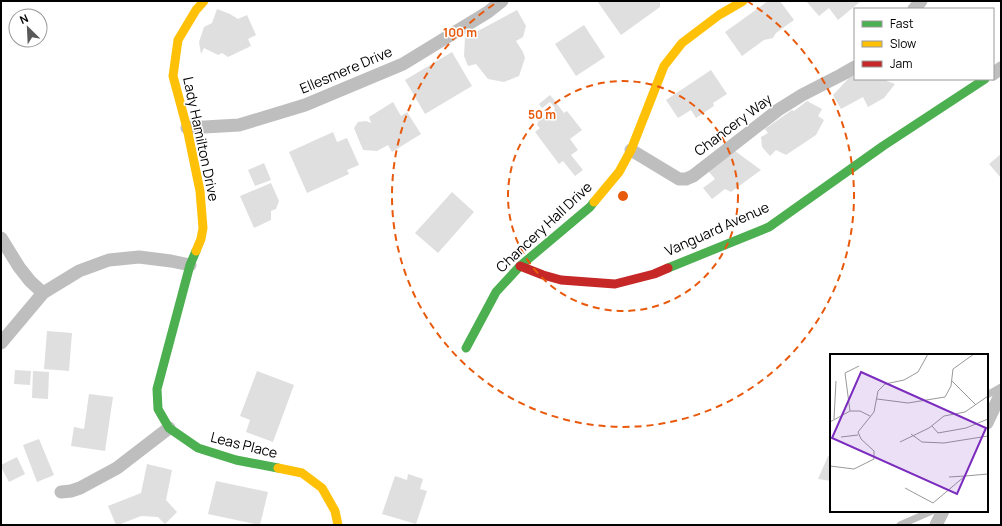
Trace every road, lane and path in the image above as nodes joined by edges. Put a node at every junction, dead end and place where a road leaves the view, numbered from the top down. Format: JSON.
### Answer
{"nodes":[{"id":1,"x":204,"y":1,"type":"edge"},
{"id":2,"x":502,"y":1,"type":"edge"},
{"id":3,"x":742,"y":1,"type":"edge"},
{"id":4,"x":854,"y":68,"type":"edge"},
{"id":5,"x":983,"y":80,"type":"edge"},
{"id":6,"x":186,"y":128,"type":"junction"},
{"id":7,"x":631,"y":150,"type":"junction"},
{"id":8,"x":1,"y":238,"type":"edge"},
{"id":9,"x":190,"y":265,"type":"junction"},
{"id":10,"x":520,"y":266,"type":"junction"},
{"id":11,"x":43,"y":293,"type":"junction"},
{"id":12,"x":1,"y":343,"type":"edge"},
{"id":13,"x":466,"y":348,"type":"dead end"},
{"id":14,"x":1001,"y":387,"type":"edge"},
{"id":15,"x":1001,"y":393,"type":"edge"},
{"id":16,"x":988,"y":394,"type":"edge"},
{"id":17,"x":988,"y":421,"type":"edge"},
{"id":18,"x":169,"y":428,"type":"junction"},
{"id":19,"x":61,"y":492,"type":"dead end"},
{"id":20,"x":930,"y":512,"type":"edge"},
{"id":21,"x":942,"y":512,"type":"edge"},
{"id":22,"x":338,"y":525,"type":"edge"},
{"id":23,"x":900,"y":525,"type":"edge"},
{"id":24,"x":936,"y":525,"type":"edge"}],
"edges":[{"from":1,"to":6,"type":"street","name":"Lady Hamilton Drive"},
{"from":2,"to":6,"type":"street","name":"Ellesmere Drive"},
{"from":3,"to":7,"type":"street","name":"Chancery Hall Drive"},
{"from":4,"to":7,"type":"street","name":"Chancery Way"},
{"from":5,"to":10,"type":"street","name":"Vanguard Avenue"},
{"from":6,"to":9,"type":"street","name":"Lady Hamilton Drive"},
{"from":7,"to":10,"type":"street","name":"Chancery Hall Drive"},
{"from":8,"to":11,"type":"street"},
{"from":9,"to":11,"type":"street"},
{"from":9,"to":18,"type":"street","name":"Leas Place"},
{"from":10,"to":13,"type":"street","name":"Chancery Hall Drive"},
{"from":11,"to":12,"type":"street"},
{"from":14,"to":16,"type":"lane"},
{"from":15,"to":17,"type":"street"},
{"from":18,"to":19,"type":"street"},
{"from":18,"to":22,"type":"street","name":"Leas Place"},
{"from":20,"to":23,"type":"lane"},
{"from":21,"to":24,"type":"street"}]}
